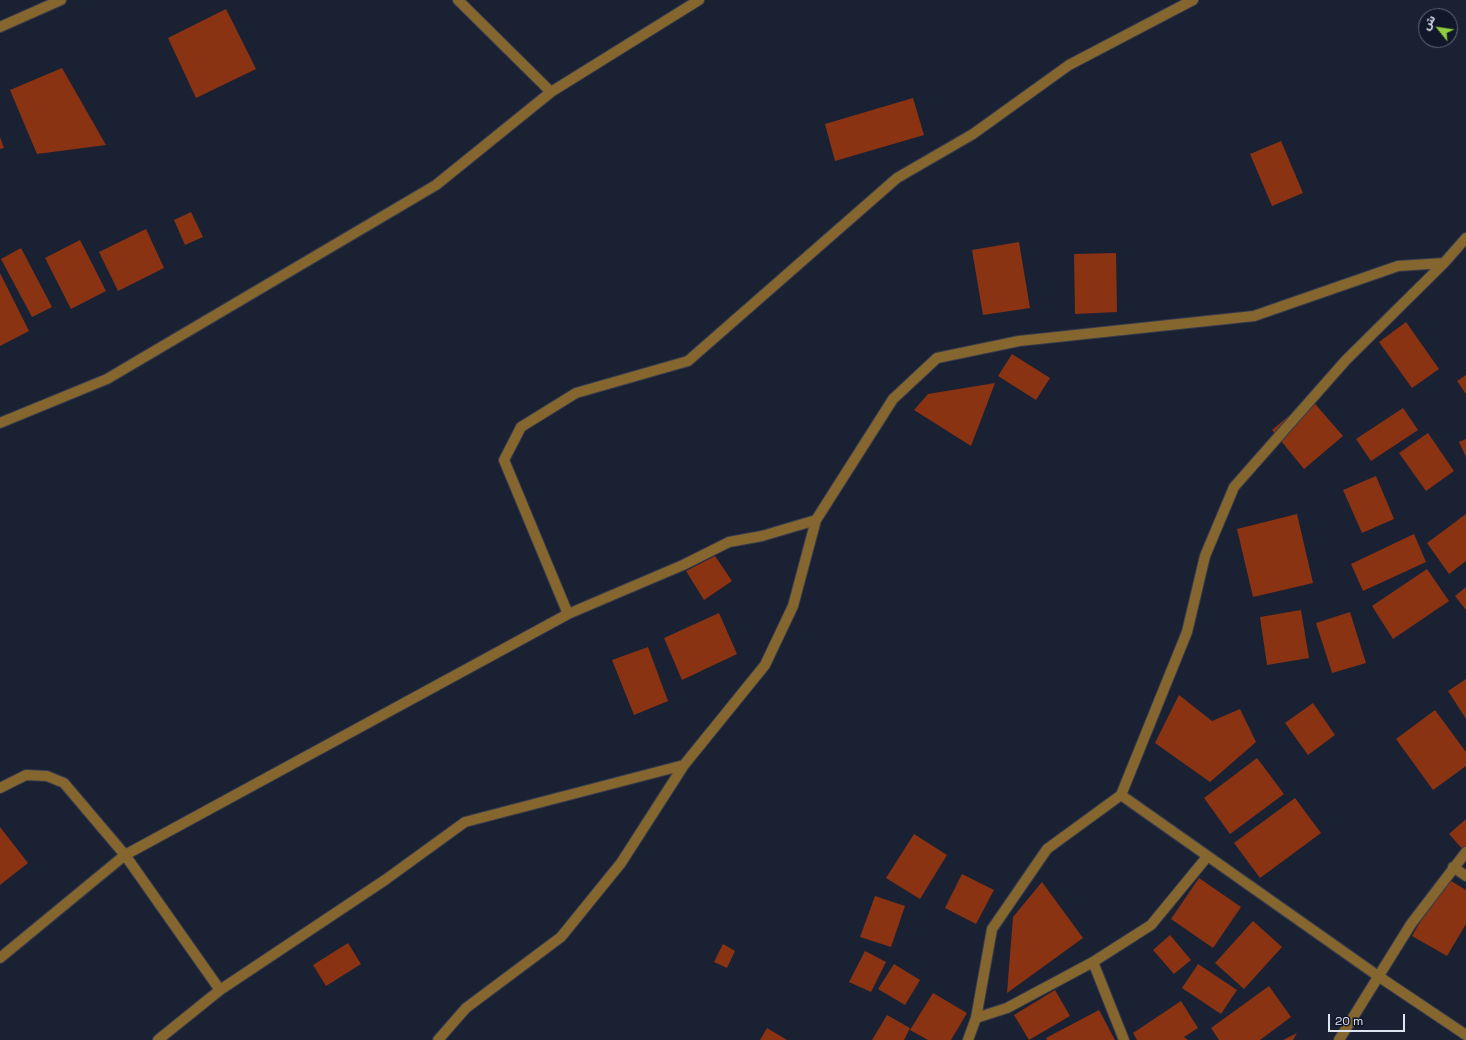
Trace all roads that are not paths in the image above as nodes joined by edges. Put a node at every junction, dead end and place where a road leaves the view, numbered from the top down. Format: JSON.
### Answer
{"nodes":[{"id":1,"x":61,"y":0,"type":"edge"},
{"id":2,"x":458,"y":0,"type":"edge"},
{"id":3,"x":699,"y":0,"type":"edge"},
{"id":4,"x":1192,"y":0,"type":"edge"},
{"id":5,"x":0,"y":27,"type":"edge"},
{"id":6,"x":551,"y":92,"type":"junction"},
{"id":7,"x":1466,"y":238,"type":"edge"},
{"id":8,"x":1444,"y":263,"type":"junction"},
{"id":9,"x":0,"y":423,"type":"edge"},
{"id":10,"x":816,"y":520,"type":"junction"},
{"id":11,"x":568,"y":614,"type":"junction"},
{"id":12,"x":684,"y":765,"type":"junction"},
{"id":13,"x":0,"y":788,"type":"edge"},
{"id":14,"x":1121,"y":795,"type":"junction"},
{"id":15,"x":1466,"y":852,"type":"edge"},
{"id":16,"x":125,"y":855,"type":"junction"},
{"id":17,"x":1208,"y":856,"type":"junction"},
{"id":18,"x":1453,"y":867,"type":"junction"},
{"id":19,"x":1466,"y":876,"type":"edge"},
{"id":20,"x":0,"y":958,"type":"edge"},
{"id":21,"x":1092,"y":962,"type":"junction"},
{"id":22,"x":1378,"y":976,"type":"junction"},
{"id":23,"x":220,"y":990,"type":"junction"},
{"id":24,"x":976,"y":1018,"type":"junction"},
{"id":25,"x":1466,"y":1035,"type":"edge"},
{"id":26,"x":158,"y":1040,"type":"edge"},
{"id":27,"x":438,"y":1040,"type":"edge"},
{"id":28,"x":968,"y":1040,"type":"edge"},
{"id":29,"x":1124,"y":1040,"type":"edge"},
{"id":30,"x":1339,"y":1040,"type":"edge"}],
"edges":[{"from":1,"to":5,"type":"street"},
{"from":2,"to":6,"type":"street"},
{"from":3,"to":6,"type":"street"},
{"from":4,"to":11,"type":"street"},
{"from":6,"to":9,"type":"street"},
{"from":7,"to":8,"type":"street"},
{"from":8,"to":10,"type":"street"},
{"from":8,"to":14,"type":"street"},
{"from":10,"to":11,"type":"street"},
{"from":10,"to":12,"type":"street"},
{"from":11,"to":16,"type":"street"},
{"from":12,"to":23,"type":"street"},
{"from":12,"to":27,"type":"street"},
{"from":13,"to":16,"type":"street"},
{"from":14,"to":17,"type":"street"},
{"from":14,"to":24,"type":"street"},
{"from":15,"to":18,"type":"street"},
{"from":16,"to":20,"type":"street"},
{"from":16,"to":23,"type":"street"},
{"from":17,"to":21,"type":"street"},
{"from":17,"to":22,"type":"street"},
{"from":18,"to":19,"type":"street"},
{"from":18,"to":22,"type":"street"},
{"from":21,"to":24,"type":"street"},
{"from":21,"to":29,"type":"street"},
{"from":22,"to":25,"type":"street"},
{"from":22,"to":30,"type":"street"},
{"from":23,"to":26,"type":"street"},
{"from":24,"to":28,"type":"street"}]}
